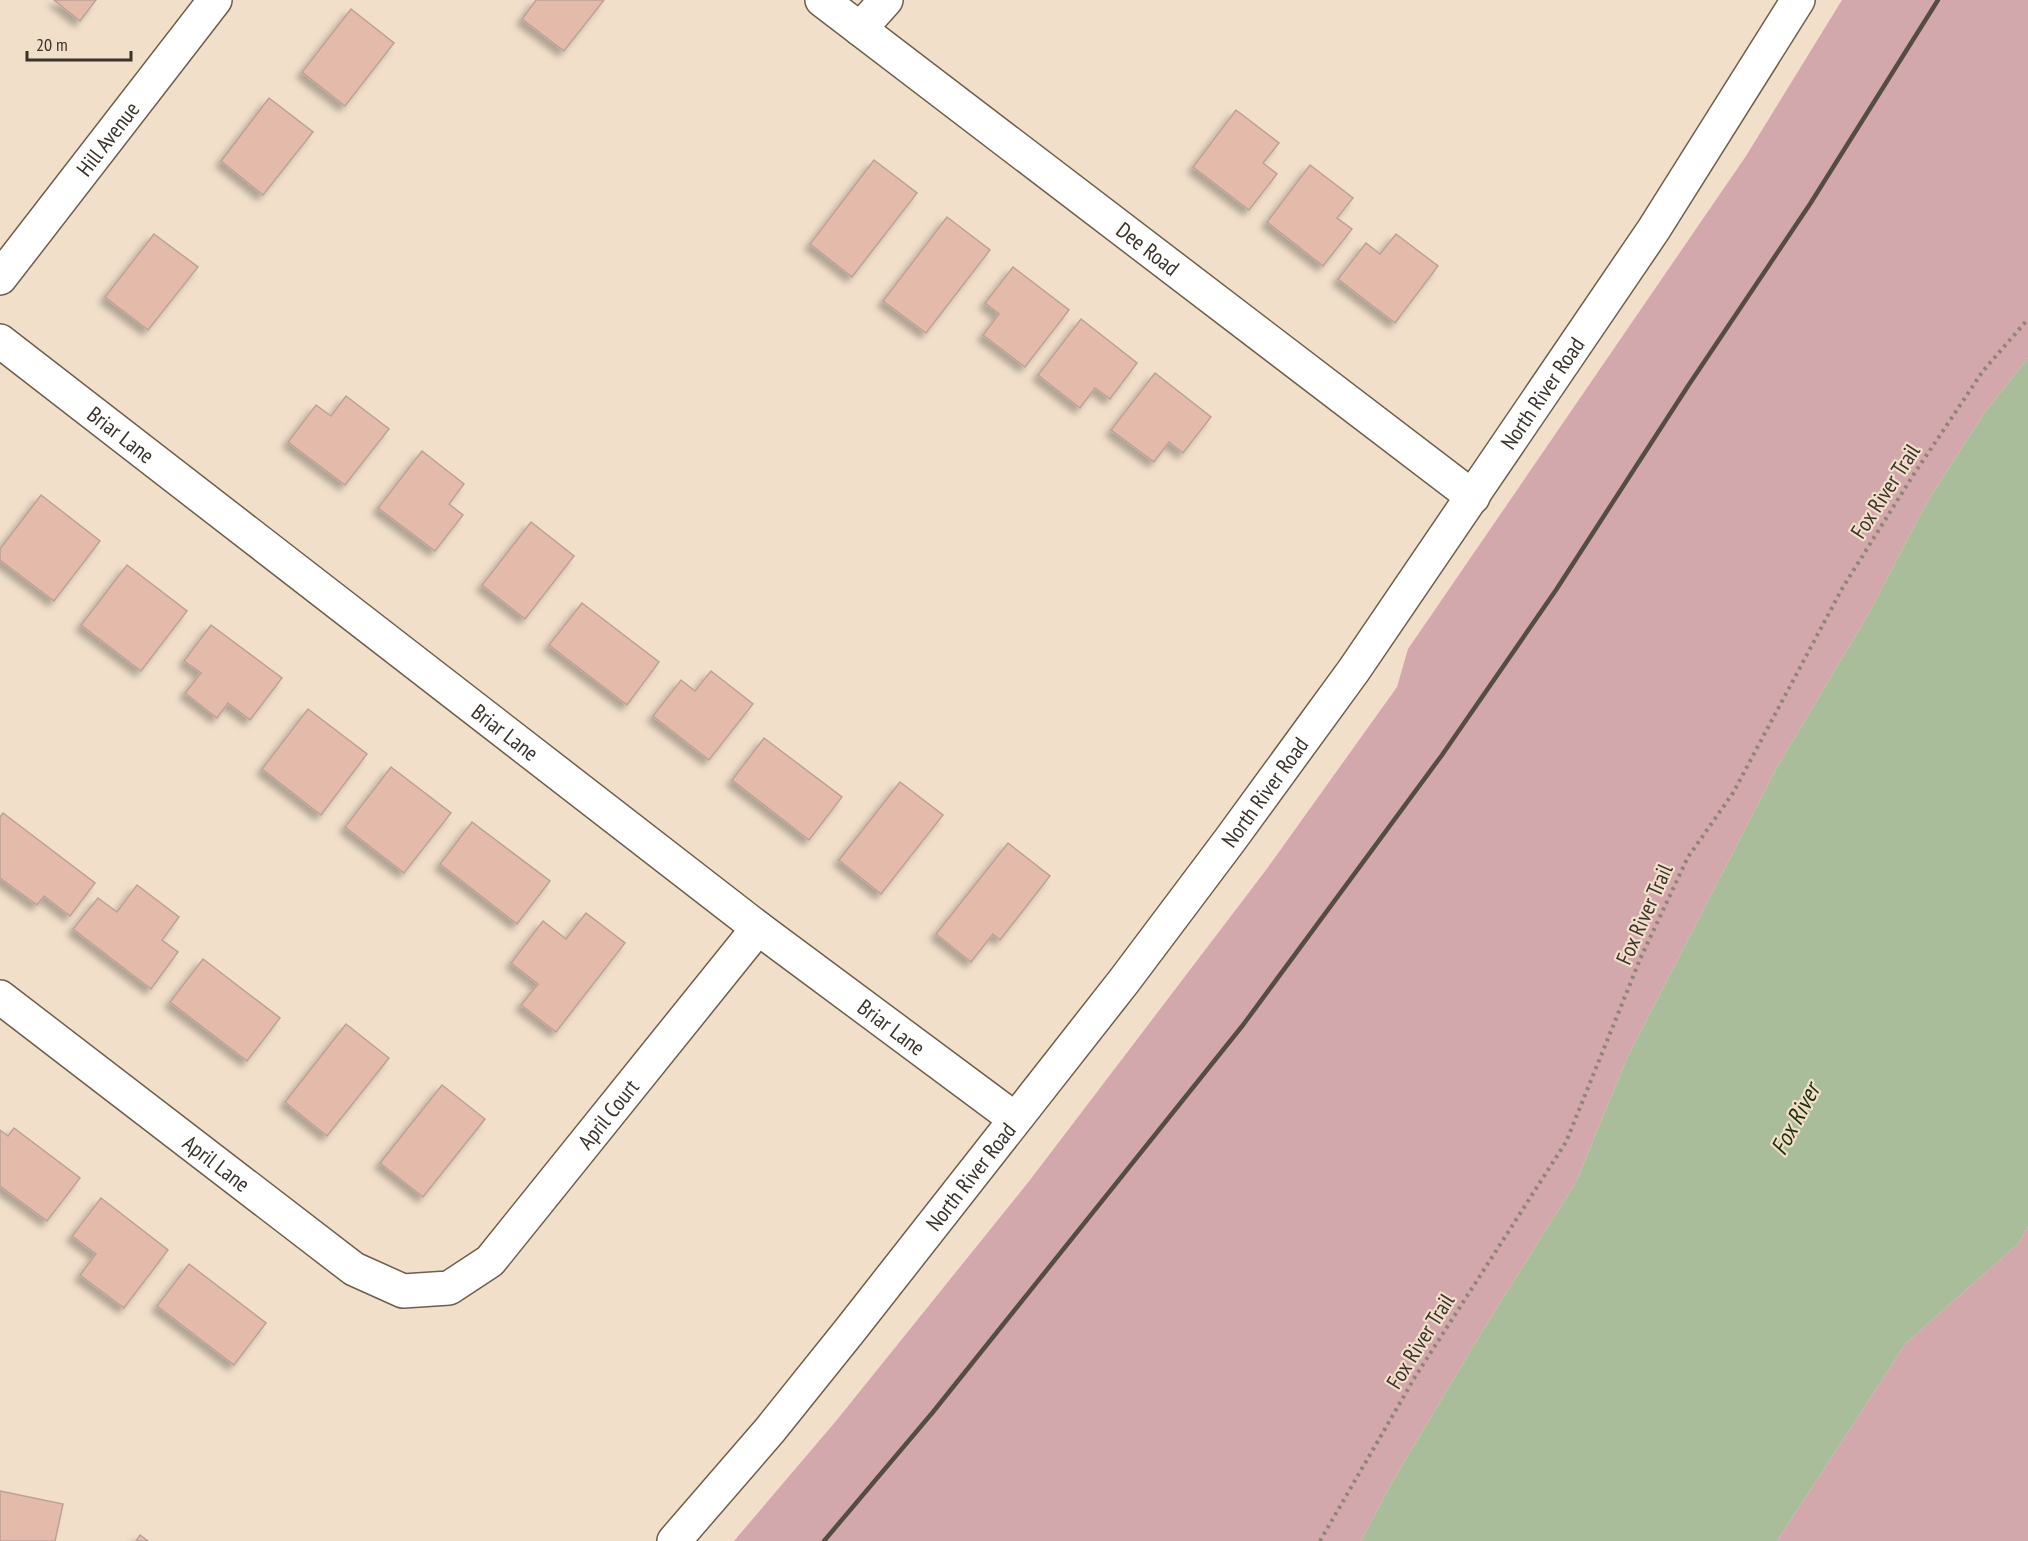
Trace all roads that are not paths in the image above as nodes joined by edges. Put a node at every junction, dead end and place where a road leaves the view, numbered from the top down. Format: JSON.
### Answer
{"nodes":[{"id":1,"x":215,"y":0,"type":"edge"},
{"id":2,"x":822,"y":0,"type":"edge"},
{"id":3,"x":886,"y":0,"type":"edge"},
{"id":4,"x":1798,"y":0,"type":"edge"},
{"id":5,"x":860,"y":29,"type":"junction"},
{"id":6,"x":0,"y":278,"type":"edge"},
{"id":7,"x":0,"y":341,"type":"edge"},
{"id":8,"x":1473,"y":497,"type":"junction"},
{"id":9,"x":758,"y":928,"type":"junction"},
{"id":10,"x":0,"y":997,"type":"edge"},
{"id":11,"x":1015,"y":1119,"type":"junction"},
{"id":12,"x":449,"y":1288,"type":"joint"},
{"id":13,"x":674,"y":1541,"type":"edge"}],
"edges":[{"from":1,"to":6,"type":"street","name":"Hill Avenue"},
{"from":2,"to":5,"type":"street","name":"Dee Road"},
{"from":3,"to":5,"type":"street"},
{"from":4,"to":8,"type":"street","name":"North River Road"},
{"from":5,"to":8,"type":"street","name":"Dee Road"},
{"from":7,"to":9,"type":"street","name":"Briar Lane"},
{"from":8,"to":11,"type":"street","name":"North River Road"},
{"from":9,"to":11,"type":"street","name":"Briar Lane"},
{"from":9,"to":12,"type":"street","name":"April Court"},
{"from":10,"to":12,"type":"street","name":"April Lane"},
{"from":11,"to":13,"type":"street","name":"North River Road"}]}
